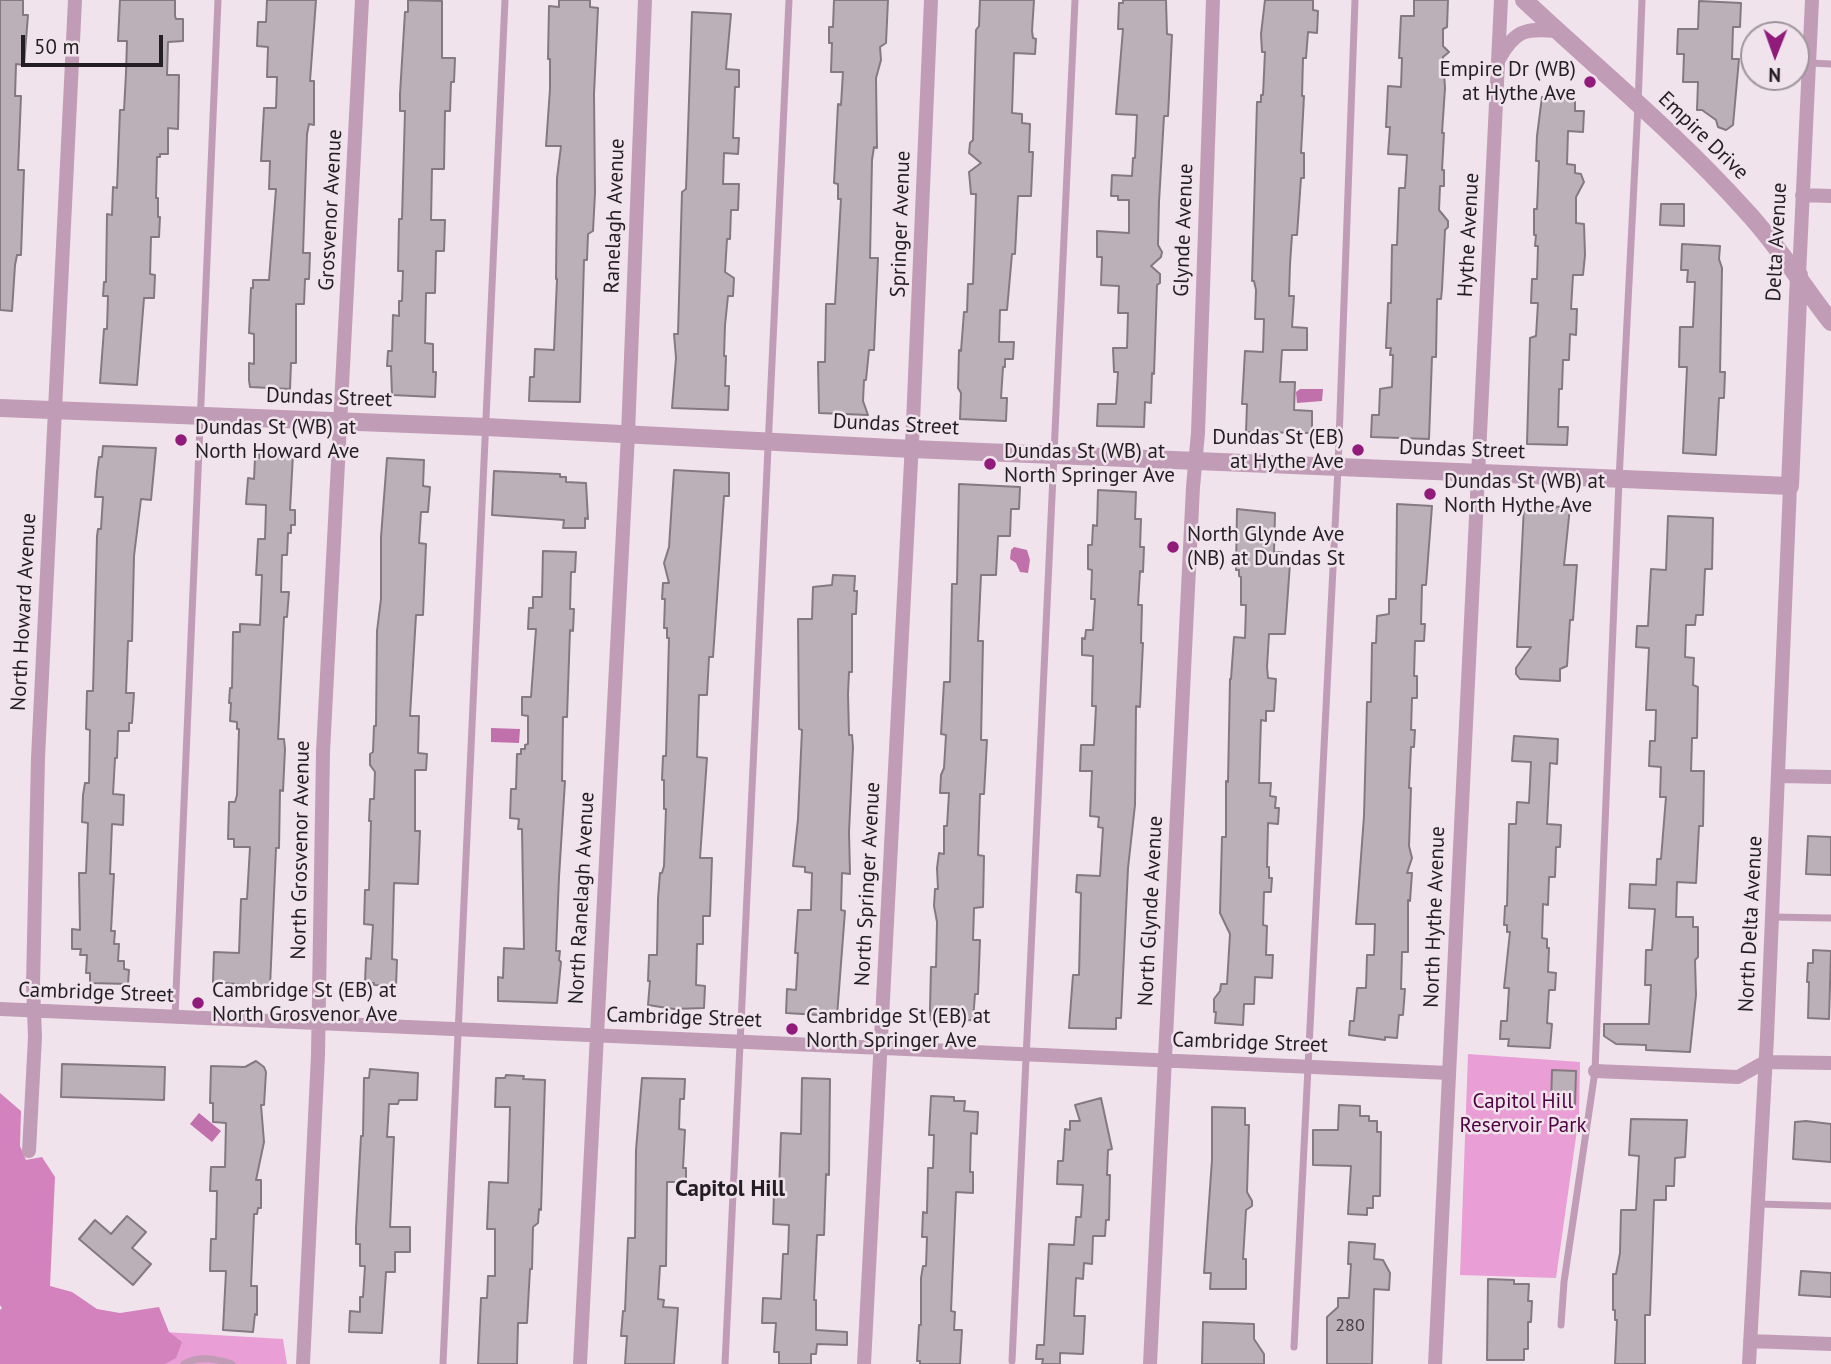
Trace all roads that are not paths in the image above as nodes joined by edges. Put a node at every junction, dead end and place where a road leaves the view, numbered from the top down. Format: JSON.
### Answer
{"nodes":[{"id":1,"x":75,"y":0,"type":"edge"},
{"id":2,"x":218,"y":0,"type":"edge"},
{"id":3,"x":362,"y":0,"type":"edge"},
{"id":4,"x":505,"y":0,"type":"edge"},
{"id":5,"x":646,"y":0,"type":"edge"},
{"id":6,"x":789,"y":0,"type":"edge"},
{"id":7,"x":932,"y":0,"type":"edge"},
{"id":8,"x":1075,"y":0,"type":"edge"},
{"id":9,"x":1213,"y":0,"type":"edge"},
{"id":10,"x":1355,"y":0,"type":"edge"},
{"id":11,"x":1501,"y":0,"type":"edge"},
{"id":12,"x":1524,"y":0,"type":"edge"},
{"id":13,"x":1642,"y":0,"type":"edge"},
{"id":14,"x":1812,"y":0,"type":"edge"},
{"id":15,"x":1558,"y":31,"type":"junction"},
{"id":16,"x":1810,"y":42,"type":"edge"},
{"id":17,"x":1498,"y":61,"type":"junction"},
{"id":18,"x":1810,"y":63,"type":"edge"},
{"id":19,"x":1831,"y":64,"type":"edge"},
{"id":20,"x":1808,"y":91,"type":"edge"},
{"id":21,"x":1638,"y":106,"type":"junction"},
{"id":22,"x":1802,"y":194,"type":"junction"},
{"id":23,"x":1831,"y":196,"type":"edge"},
{"id":24,"x":1799,"y":275,"type":"junction"},
{"id":25,"x":1831,"y":322,"type":"edge"},
{"id":26,"x":0,"y":408,"type":"edge"},
{"id":27,"x":56,"y":410,"type":"junction"},
{"id":28,"x":200,"y":416,"type":"junction"},
{"id":29,"x":342,"y":421,"type":"junction"},
{"id":30,"x":486,"y":427,"type":"junction"},
{"id":31,"x":628,"y":434,"type":"junction"},
{"id":32,"x":767,"y":440,"type":"junction"},
{"id":33,"x":912,"y":449,"type":"junction"},
{"id":34,"x":1055,"y":455,"type":"junction"},
{"id":35,"x":1195,"y":461,"type":"junction"},
{"id":36,"x":1338,"y":468,"type":"junction"},
{"id":37,"x":1479,"y":472,"type":"junction"},
{"id":38,"x":1619,"y":480,"type":"junction"},
{"id":39,"x":1790,"y":486,"type":"junction"},
{"id":40,"x":1779,"y":776,"type":"junction"},
{"id":41,"x":1831,"y":777,"type":"edge"},
{"id":42,"x":1772,"y":917,"type":"junction"},
{"id":43,"x":1831,"y":918,"type":"edge"},
{"id":44,"x":0,"y":1009,"type":"edge"},
{"id":45,"x":34,"y":1011,"type":"junction"},
{"id":46,"x":174,"y":1017,"type":"junction"},
{"id":47,"x":318,"y":1024,"type":"junction"},
{"id":48,"x":457,"y":1031,"type":"junction"},
{"id":49,"x":597,"y":1036,"type":"junction"},
{"id":50,"x":739,"y":1042,"type":"junction"},
{"id":51,"x":881,"y":1048,"type":"junction"},
{"id":52,"x":1025,"y":1054,"type":"junction"},
{"id":53,"x":1164,"y":1060,"type":"junction"},
{"id":54,"x":1765,"y":1062,"type":"junction"},
{"id":55,"x":1831,"y":1063,"type":"edge"},
{"id":56,"x":1309,"y":1067,"type":"junction"},
{"id":57,"x":1595,"y":1071,"type":"junction"},
{"id":58,"x":1450,"y":1073,"type":"junction"},
{"id":59,"x":29,"y":1151,"type":"dead end"},
{"id":60,"x":1758,"y":1204,"type":"junction"},
{"id":61,"x":1831,"y":1206,"type":"edge"},
{"id":62,"x":1561,"y":1325,"type":"dead end"},
{"id":63,"x":1750,"y":1341,"type":"junction"},
{"id":64,"x":1831,"y":1344,"type":"edge"},
{"id":65,"x":1294,"y":1348,"type":"dead end"},
{"id":66,"x":1012,"y":1360,"type":"dead end"},
{"id":67,"x":184,"y":1364,"type":"edge"},
{"id":68,"x":232,"y":1364,"type":"edge"},
{"id":69,"x":303,"y":1364,"type":"edge"},
{"id":70,"x":443,"y":1364,"type":"edge"},
{"id":71,"x":580,"y":1364,"type":"edge"},
{"id":72,"x":725,"y":1364,"type":"edge"},
{"id":73,"x":864,"y":1364,"type":"edge"},
{"id":74,"x":1150,"y":1364,"type":"edge"},
{"id":75,"x":1435,"y":1364,"type":"edge"},
{"id":76,"x":1749,"y":1364,"type":"edge"}],
"edges":[{"from":1,"to":27,"type":"street","name":"North Howard Avenue"},
{"from":2,"to":28,"type":"lane"},
{"from":3,"to":29,"type":"street","name":"Grosvenor Avenue"},
{"from":4,"to":30,"type":"lane"},
{"from":5,"to":31,"type":"street","name":"Ranelagh Avenue"},
{"from":6,"to":32,"type":"lane"},
{"from":7,"to":33,"type":"street","name":"Springer Avenue"},
{"from":8,"to":34,"type":"lane"},
{"from":9,"to":35,"type":"street","name":"Glynde Avenue"},
{"from":10,"to":36,"type":"lane"},
{"from":11,"to":17,"type":"street","name":"Hythe Avenue"},
{"from":12,"to":15,"type":"street","name":"Empire Drive"},
{"from":13,"to":21,"type":"lane"},
{"from":14,"to":16,"type":"street","name":"Delta Avenue"},
{"from":15,"to":17,"type":"street"},
{"from":15,"to":21,"type":"street","name":"Empire Drive"},
{"from":17,"to":37,"type":"street","name":"Hythe Avenue"},
{"from":18,"to":19,"type":"lane"},
{"from":20,"to":22,"type":"street","name":"Delta Avenue"},
{"from":21,"to":24,"type":"street","name":"Empire Drive"},
{"from":21,"to":38,"type":"lane"},
{"from":22,"to":23,"type":"street"},
{"from":22,"to":24,"type":"street","name":"Delta Avenue"},
{"from":24,"to":25,"type":"street","name":"Empire Drive"},
{"from":24,"to":39,"type":"street","name":"Delta Avenue"},
{"from":26,"to":27,"type":"street","name":"Dundas Street"},
{"from":27,"to":28,"type":"street","name":"Dundas Street"},
{"from":27,"to":45,"type":"street","name":"North Howard Avenue"},
{"from":28,"to":29,"type":"street","name":"Dundas Street"},
{"from":28,"to":46,"type":"lane"},
{"from":29,"to":30,"type":"street","name":"Dundas Street"},
{"from":29,"to":47,"type":"street","name":"North Grosvenor Avenue"},
{"from":30,"to":31,"type":"street","name":"Dundas Street"},
{"from":30,"to":48,"type":"lane"},
{"from":31,"to":32,"type":"street","name":"Dundas Street"},
{"from":31,"to":49,"type":"street","name":"North Ranelagh Avenue"},
{"from":32,"to":33,"type":"street","name":"Dundas Street"},
{"from":32,"to":50,"type":"lane"},
{"from":33,"to":34,"type":"street","name":"Dundas Street"},
{"from":33,"to":51,"type":"street","name":"North Springer Avenue"},
{"from":34,"to":35,"type":"street","name":"Dundas Street"},
{"from":34,"to":52,"type":"lane"},
{"from":35,"to":36,"type":"street","name":"Dundas Street"},
{"from":35,"to":53,"type":"street","name":"North Glynde Avenue"},
{"from":36,"to":37,"type":"street","name":"Dundas Street"},
{"from":36,"to":56,"type":"lane"},
{"from":37,"to":38,"type":"street","name":"Dundas Street"},
{"from":37,"to":58,"type":"street","name":"North Hythe Avenue"},
{"from":38,"to":39,"type":"street","name":"Dundas Street"},
{"from":38,"to":57,"type":"lane"},
{"from":39,"to":40,"type":"street","name":"North Delta Avenue"},
{"from":40,"to":41,"type":"street"},
{"from":40,"to":42,"type":"street","name":"North Delta Avenue"},
{"from":42,"to":43,"type":"lane"},
{"from":42,"to":54,"type":"street","name":"North Delta Avenue"},
{"from":44,"to":45,"type":"street","name":"Cambridge Street"},
{"from":45,"to":46,"type":"street","name":"Cambridge Street"},
{"from":45,"to":59,"type":"street","name":"North Howard Avenue"},
{"from":46,"to":47,"type":"street","name":"Cambridge Street"},
{"from":47,"to":48,"type":"street","name":"Cambridge Street"},
{"from":47,"to":69,"type":"street","name":"North Grosvenor Avenue"},
{"from":48,"to":49,"type":"street","name":"Cambridge Street"},
{"from":48,"to":70,"type":"lane"},
{"from":49,"to":50,"type":"street","name":"Cambridge Street"},
{"from":49,"to":71,"type":"street","name":"North Ranelagh Avenue"},
{"from":50,"to":51,"type":"street","name":"Cambridge Street"},
{"from":50,"to":72,"type":"lane"},
{"from":51,"to":52,"type":"street","name":"Cambridge Street"},
{"from":51,"to":73,"type":"street","name":"North Springer Avenue"},
{"from":52,"to":53,"type":"street","name":"Cambridge Street"},
{"from":52,"to":66,"type":"lane"},
{"from":53,"to":56,"type":"street","name":"Cambridge Street"},
{"from":53,"to":74,"type":"street","name":"North Glynde Avenue"},
{"from":54,"to":55,"type":"street"},
{"from":54,"to":57,"type":"street"},
{"from":54,"to":60,"type":"street","name":"North Delta Avenue"},
{"from":56,"to":58,"type":"street","name":"Cambridge Street"},
{"from":56,"to":65,"type":"lane"},
{"from":57,"to":62,"type":"lane"},
{"from":58,"to":75,"type":"street","name":"North Hythe Avenue"},
{"from":60,"to":61,"type":"lane"},
{"from":60,"to":63,"type":"street","name":"North Delta Avenue"},
{"from":63,"to":64,"type":"street"},
{"from":63,"to":76,"type":"street","name":"North Delta Avenue"},
{"from":67,"to":68,"type":"lane"}]}
